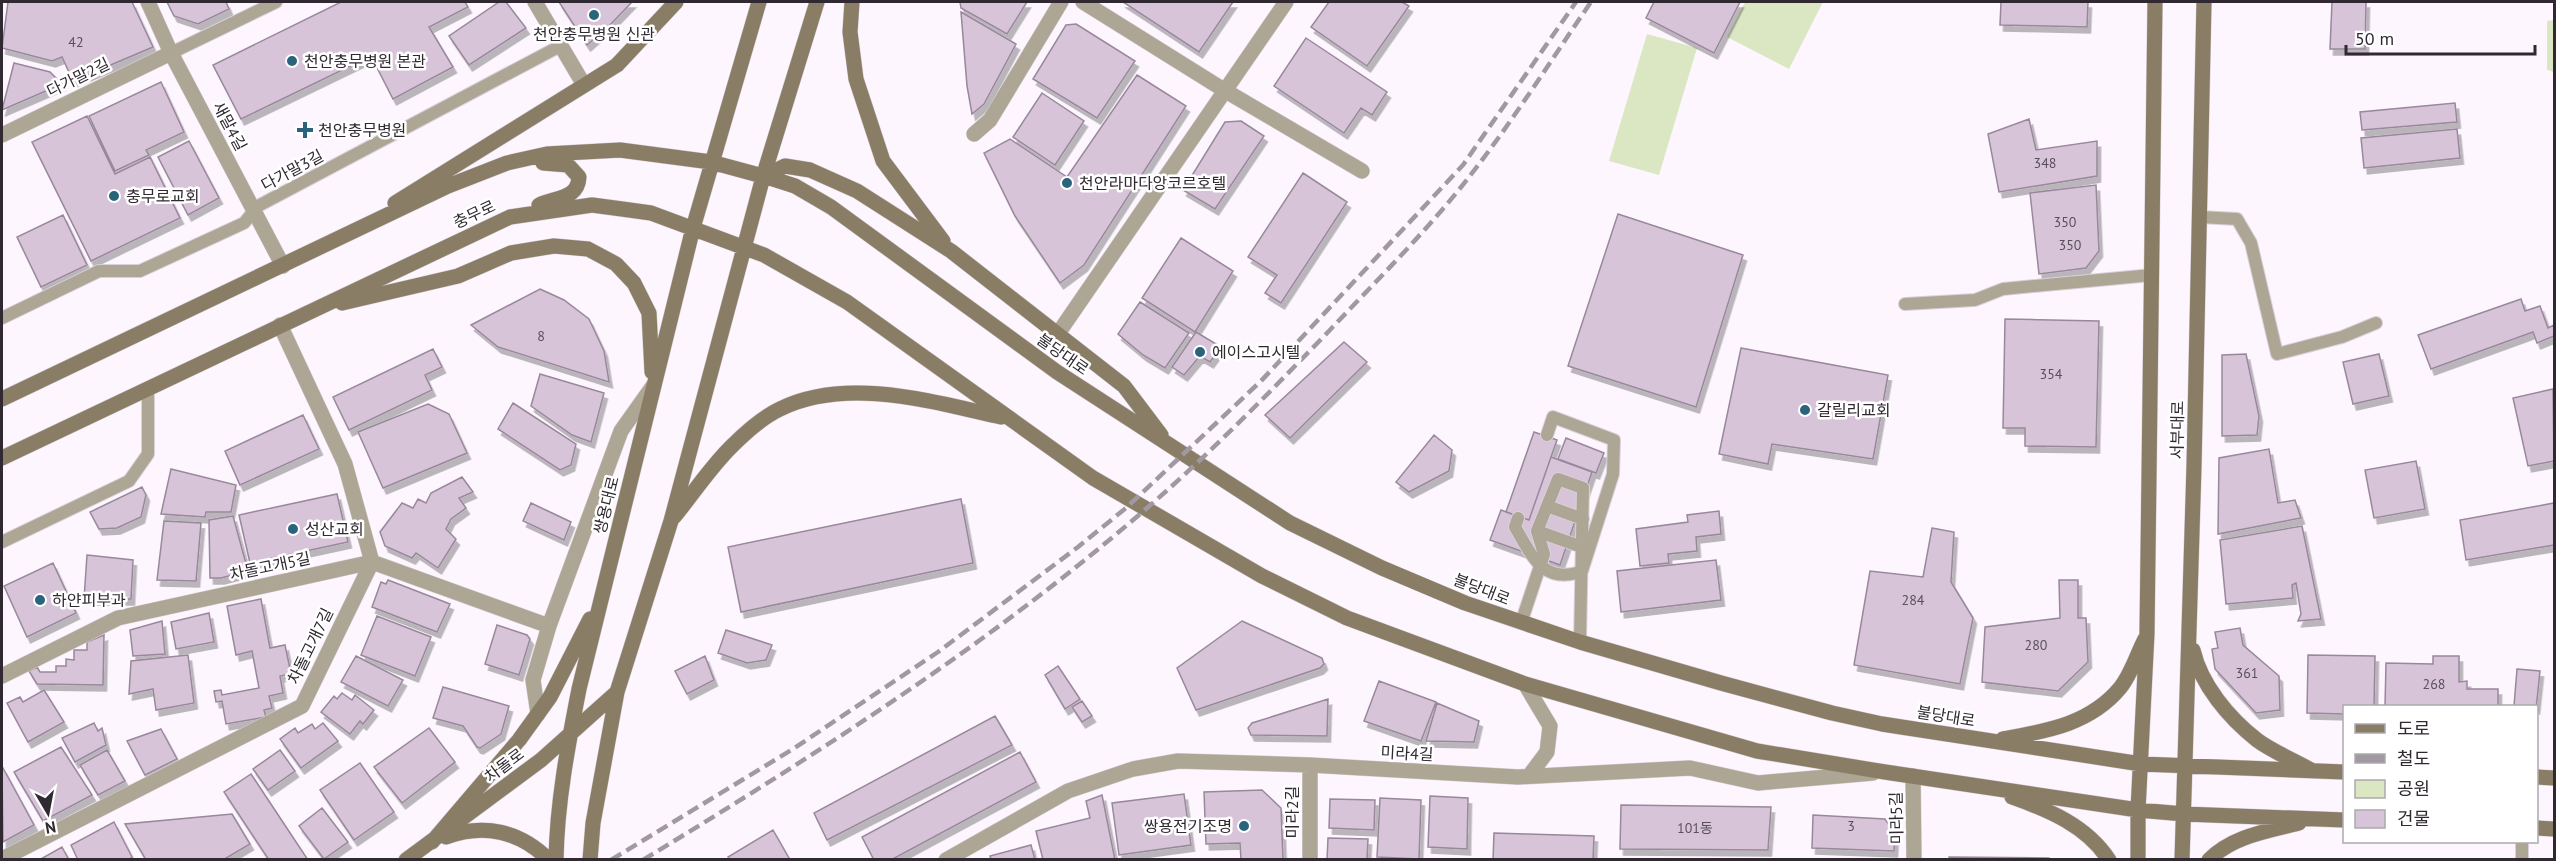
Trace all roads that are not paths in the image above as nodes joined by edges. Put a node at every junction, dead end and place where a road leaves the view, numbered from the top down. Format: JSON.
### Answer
{"nodes":[{"id":1,"x":148,"y":2,"type":"edge"},
{"id":2,"x":276,"y":2,"type":"edge"},
{"id":3,"x":535,"y":2,"type":"edge"},
{"id":4,"x":676,"y":2,"type":"edge"},
{"id":5,"x":759,"y":2,"type":"edge"},
{"id":6,"x":817,"y":2,"type":"edge"},
{"id":7,"x":852,"y":2,"type":"edge"},
{"id":8,"x":1061,"y":2,"type":"edge"},
{"id":9,"x":1083,"y":2,"type":"edge"},
{"id":10,"x":1286,"y":2,"type":"edge"},
{"id":11,"x":2155,"y":2,"type":"edge"},
{"id":12,"x":2205,"y":2,"type":"edge"},
{"id":13,"x":562,"y":45,"type":"junction"},
{"id":14,"x":171,"y":52,"type":"junction"},
{"id":15,"x":584,"y":85,"type":"junction"},
{"id":16,"x":1224,"y":90,"type":"junction"},
{"id":17,"x":974,"y":134,"type":"dead end"},
{"id":18,"x":2,"y":135,"type":"edge"},
{"id":19,"x":711,"y":162,"type":"junction"},
{"id":20,"x":507,"y":163,"type":"junction"},
{"id":21,"x":1362,"y":171,"type":"dead end"},
{"id":22,"x":763,"y":177,"type":"junction"},
{"id":23,"x":254,"y":211,"type":"junction"},
{"id":24,"x":510,"y":217,"type":"junction"},
{"id":25,"x":2200,"y":217,"type":"junction"},
{"id":26,"x":693,"y":228,"type":"junction"},
{"id":27,"x":333,"y":242,"type":"junction"},
{"id":28,"x":744,"y":249,"type":"junction"},
{"id":29,"x":951,"y":251,"type":"junction"},
{"id":30,"x":283,"y":266,"type":"junction"},
{"id":31,"x":2152,"y":275,"type":"junction"},
{"id":32,"x":1905,"y":304,"type":"dead end"},
{"id":33,"x":312,"y":309,"type":"junction"},
{"id":34,"x":2,"y":318,"type":"edge"},
{"id":35,"x":2376,"y":323,"type":"dead end"},
{"id":36,"x":280,"y":325,"type":"junction"},
{"id":37,"x":1057,"y":335,"type":"junction"},
{"id":38,"x":653,"y":386,"type":"junction"},
{"id":39,"x":148,"y":388,"type":"junction"},
{"id":40,"x":2,"y":399,"type":"edge"},
{"id":41,"x":1009,"y":418,"type":"junction"},
{"id":42,"x":1547,"y":435,"type":"dead end"},
{"id":43,"x":1168,"y":445,"type":"junction"},
{"id":44,"x":2,"y":458,"type":"edge"},
{"id":45,"x":1547,"y":506,"type":"junction"},
{"id":46,"x":1518,"y":518,"type":"dead end"},
{"id":47,"x":1583,"y":519,"type":"junction"},
{"id":48,"x":671,"y":522,"type":"junction"},
{"id":49,"x":1537,"y":531,"type":"junction"},
{"id":50,"x":2,"y":542,"type":"edge"},
{"id":51,"x":1582,"y":547,"type":"junction"},
{"id":52,"x":372,"y":562,"type":"junction"},
{"id":53,"x":1539,"y":567,"type":"junction"},
{"id":54,"x":1582,"y":571,"type":"junction"},
{"id":55,"x":601,"y":598,"type":"junction"},
{"id":56,"x":1521,"y":623,"type":"junction"},
{"id":57,"x":549,"y":626,"type":"junction"},
{"id":58,"x":2148,"y":633,"type":"junction"},
{"id":59,"x":2189,"y":635,"type":"junction"},
{"id":60,"x":1580,"y":642,"type":"junction"},
{"id":61,"x":2,"y":676,"type":"edge"},
{"id":62,"x":1525,"y":684,"type":"junction"},
{"id":63,"x":617,"y":692,"type":"junction"},
{"id":64,"x":538,"y":714,"type":"junction"},
{"id":65,"x":570,"y":734,"type":"junction"},
{"id":66,"x":1990,"y":741,"type":"junction"},
{"id":67,"x":2141,"y":764,"type":"junction"},
{"id":68,"x":1310,"y":765,"type":"junction"},
{"id":69,"x":2185,"y":767,"type":"junction"},
{"id":70,"x":2313,"y":771,"type":"junction"},
{"id":71,"x":1885,"y":772,"type":"junction"},
{"id":72,"x":2343,"y":772,"type":"edge"},
{"id":73,"x":1529,"y":776,"type":"junction"},
{"id":74,"x":1913,"y":776,"type":"junction"},
{"id":75,"x":2538,"y":777,"type":"edge"},
{"id":76,"x":2554,"y":778,"type":"edge"},
{"id":77,"x":1969,"y":783,"type":"junction"},
{"id":78,"x":2138,"y":810,"type":"junction"},
{"id":79,"x":2184,"y":814,"type":"junction"},
{"id":80,"x":2320,"y":819,"type":"junction"},
{"id":81,"x":2343,"y":820,"type":"edge"},
{"id":82,"x":2538,"y":828,"type":"edge"},
{"id":83,"x":2554,"y":829,"type":"edge"},
{"id":84,"x":432,"y":842,"type":"junction"},
{"id":85,"x":2522,"y":843,"type":"edge"},
{"id":86,"x":2,"y":859,"type":"edge"},
{"id":87,"x":406,"y":860,"type":"edge"},
{"id":88,"x":549,"y":860,"type":"edge"},
{"id":89,"x":556,"y":860,"type":"edge"},
{"id":90,"x":590,"y":860,"type":"edge"},
{"id":91,"x":946,"y":860,"type":"edge"},
{"id":92,"x":1310,"y":860,"type":"edge"},
{"id":93,"x":1914,"y":860,"type":"edge"},
{"id":94,"x":2109,"y":860,"type":"edge"},
{"id":95,"x":2138,"y":860,"type":"edge"},
{"id":96,"x":2182,"y":860,"type":"edge"},
{"id":97,"x":2209,"y":860,"type":"edge"},
{"id":98,"x":2522,"y":860,"type":"edge"}],
"edges":[{"from":1,"to":14,"type":"street","name":"새말4길"},
{"from":2,"to":14,"type":"lane"},
{"from":3,"to":13,"type":"street"},
{"from":4,"to":15,"type":"main road"},
{"from":5,"to":19,"type":"main road"},
{"from":6,"to":22,"type":"main road"},
{"from":7,"to":29,"type":"main road"},
{"from":8,"to":17,"type":"street"},
{"from":9,"to":16,"type":"street"},
{"from":10,"to":16,"type":"street"},
{"from":11,"to":31,"type":"main road","name":"서부대로"},
{"from":12,"to":25,"type":"main road","name":"서부대로"},
{"from":13,"to":15,"type":"street"},
{"from":13,"to":23,"type":"lane","name":"다가말3길"},
{"from":14,"to":18,"type":"street","name":"다가말2길"},
{"from":14,"to":23,"type":"street","name":"새말4길"},
{"from":15,"to":27,"type":"main road"},
{"from":16,"to":21,"type":"street"},
{"from":16,"to":37,"type":"street"},
{"from":19,"to":20,"type":"main road","name":"충무로"},
{"from":19,"to":22,"type":"main road","name":"불당대로"},
{"from":19,"to":26,"type":"main road","name":"쌍용대로"},
{"from":20,"to":24,"type":"main road"},
{"from":20,"to":27,"type":"main road","name":"충무로"},
{"from":22,"to":28,"type":"main road"},
{"from":22,"to":29,"type":"main road"},
{"from":22,"to":43,"type":"main road","name":"불당대로"},
{"from":23,"to":30,"type":"street","name":"새말4길"},
{"from":23,"to":34,"type":"lane","name":"다가말3길"},
{"from":24,"to":26,"type":"main road","name":"충무로"},
{"from":24,"to":33,"type":"main road","name":"충무로"},
{"from":25,"to":35,"type":"lane"},
{"from":25,"to":59,"type":"main road","name":"서부대로"},
{"from":26,"to":28,"type":"main road","name":"충무로"},
{"from":26,"to":38,"type":"main road","name":"쌍용대로"},
{"from":27,"to":30,"type":"main road","name":"충무로"},
{"from":28,"to":41,"type":"main road"},
{"from":28,"to":48,"type":"main road"},
{"from":29,"to":37,"type":"main road"},
{"from":30,"to":40,"type":"main road","name":"충무로"},
{"from":31,"to":32,"type":"lane"},
{"from":31,"to":58,"type":"main road","name":"서부대로"},
{"from":33,"to":36,"type":"main road","name":"충무로"},
{"from":33,"to":38,"type":"main road"},
{"from":36,"to":39,"type":"main road","name":"충무로"},
{"from":36,"to":52,"type":"street"},
{"from":37,"to":43,"type":"main road"},
{"from":38,"to":55,"type":"main road","name":"쌍용대로"},
{"from":38,"to":57,"type":"street"},
{"from":39,"to":44,"type":"main road","name":"충무로"},
{"from":39,"to":50,"type":"lane"},
{"from":41,"to":48,"type":"main road"},
{"from":41,"to":62,"type":"main road"},
{"from":42,"to":54,"type":"lane"},
{"from":43,"to":56,"type":"main road","name":"불당대로"},
{"from":45,"to":47,"type":"lane"},
{"from":45,"to":47,"type":"lane"},
{"from":45,"to":49,"type":"lane"},
{"from":46,"to":53,"type":"lane"},
{"from":47,"to":51,"type":"lane"},
{"from":48,"to":63,"type":"main road"},
{"from":49,"to":51,"type":"lane"},
{"from":49,"to":53,"type":"lane"},
{"from":51,"to":54,"type":"lane"},
{"from":52,"to":57,"type":"street"},
{"from":52,"to":61,"type":"street","name":"차돌고개5길"},
{"from":52,"to":86,"type":"street","name":"차돌고개7길"},
{"from":53,"to":54,"type":"lane"},
{"from":53,"to":56,"type":"lane"},
{"from":54,"to":60,"type":"lane"},
{"from":55,"to":64,"type":"main road"},
{"from":55,"to":65,"type":"main road","name":"쌍용대로"},
{"from":56,"to":60,"type":"main road","name":"불당대로"},
{"from":57,"to":64,"type":"street"},
{"from":58,"to":66,"type":"main road"},
{"from":58,"to":67,"type":"main road","name":"서부대로"},
{"from":59,"to":69,"type":"main road","name":"서부대로"},
{"from":59,"to":70,"type":"main road"},
{"from":60,"to":66,"type":"main road","name":"불당대로"},
{"from":62,"to":71,"type":"main road"},
{"from":62,"to":73,"type":"street"},
{"from":63,"to":65,"type":"main road","name":"차돌로"},
{"from":63,"to":90,"type":"main road"},
{"from":64,"to":84,"type":"main road"},
{"from":65,"to":84,"type":"main road","name":"차돌로"},
{"from":65,"to":89,"type":"main road","name":"쌍용대로"},
{"from":66,"to":67,"type":"main road","name":"불당대로"},
{"from":67,"to":69,"type":"main road","name":"불당대로"},
{"from":67,"to":78,"type":"main road","name":"서부대로"},
{"from":68,"to":73,"type":"street","name":"미라4길"},
{"from":68,"to":91,"type":"street","name":"미라4길"},
{"from":68,"to":92,"type":"street","name":"미라2길"},
{"from":69,"to":70,"type":"main road","name":"불당대로"},
{"from":69,"to":79,"type":"main road","name":"서부대로"},
{"from":70,"to":72,"type":"main road","name":"불당대로"},
{"from":71,"to":73,"type":"street","name":"미라4길"},
{"from":71,"to":74,"type":"main road"},
{"from":74,"to":77,"type":"main road"},
{"from":74,"to":93,"type":"street","name":"미라5길"},
{"from":75,"to":76,"type":"main road"},
{"from":77,"to":78,"type":"main road"},
{"from":77,"to":94,"type":"main road"},
{"from":78,"to":79,"type":"main road"},
{"from":78,"to":95,"type":"main road","name":"서부대로"},
{"from":79,"to":80,"type":"main road"},
{"from":79,"to":96,"type":"main road","name":"서부대로"},
{"from":80,"to":81,"type":"main road"},
{"from":80,"to":97,"type":"main road"},
{"from":82,"to":83,"type":"main road"},
{"from":84,"to":87,"type":"main road","name":"차돌로"},
{"from":84,"to":88,"type":"main road"},
{"from":85,"to":98,"type":"lane"}]}
